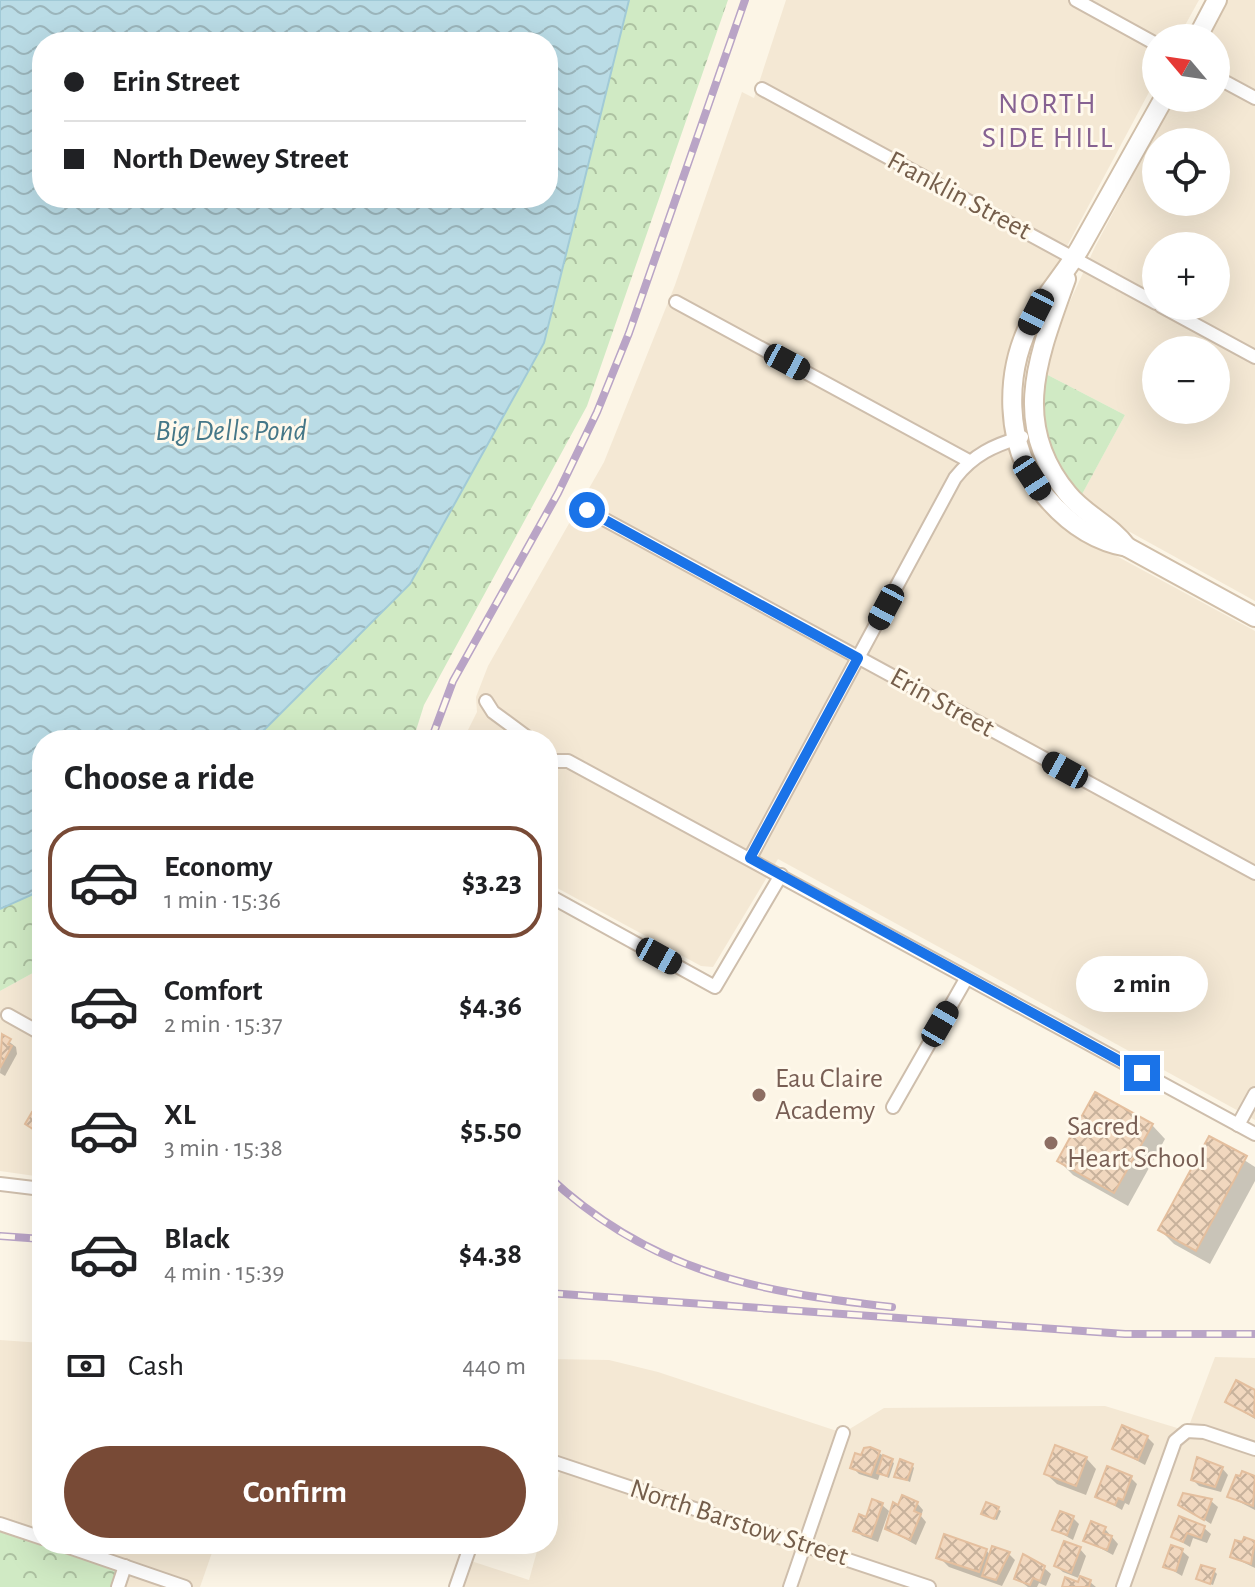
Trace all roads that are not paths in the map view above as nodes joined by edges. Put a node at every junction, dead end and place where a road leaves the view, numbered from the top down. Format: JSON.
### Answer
{"nodes":[{"id":1,"x":1076,"y":0,"type":"edge"},
{"id":2,"x":1217,"y":0,"type":"edge"},
{"id":3,"x":1204,"y":24,"type":"edge"},
{"id":4,"x":1142,"y":36,"type":"edge"},
{"id":5,"x":1230,"y":85,"type":"edge"},
{"id":6,"x":762,"y":89,"type":"dead end"},
{"id":7,"x":1255,"y":98,"type":"edge"},
{"id":8,"x":1156,"y":112,"type":"edge"},
{"id":9,"x":1074,"y":258,"type":"junction"},
{"id":10,"x":1142,"y":296,"type":"edge"},
{"id":11,"x":676,"y":302,"type":"dead end"},
{"id":12,"x":1187,"y":320,"type":"edge"},
{"id":13,"x":1255,"y":357,"type":"edge"},
{"id":14,"x":1037,"y":432,"type":"junction"},
{"id":15,"x":1017,"y":438,"type":"junction"},
{"id":16,"x":969,"y":461,"type":"junction"},
{"id":17,"x":587,"y":510,"type":"dead end"},
{"id":18,"x":1127,"y":547,"type":"junction"},
{"id":19,"x":1255,"y":617,"type":"edge"},
{"id":20,"x":858,"y":658,"type":"junction"},
{"id":21,"x":486,"y":701,"type":"dead end"},
{"id":22,"x":517,"y":730,"type":"edge"},
{"id":23,"x":558,"y":761,"type":"edge"},
{"id":24,"x":750,"y":858,"type":"junction"},
{"id":25,"x":1255,"y":873,"type":"edge"},
{"id":26,"x":781,"y":875,"type":"junction"},
{"id":27,"x":558,"y":901,"type":"edge"},
{"id":28,"x":966,"y":979,"type":"junction"},
{"id":29,"x":8,"y":1015,"type":"dead end"},
{"id":30,"x":32,"y":1028,"type":"edge"},
{"id":31,"x":1255,"y":1094,"type":"edge"},
{"id":32,"x":893,"y":1107,"type":"dead end"},
{"id":33,"x":1238,"y":1125,"type":"junction"},
{"id":34,"x":1255,"y":1134,"type":"edge"},
{"id":35,"x":0,"y":1184,"type":"edge"},
{"id":36,"x":32,"y":1188,"type":"edge"},
{"id":37,"x":843,"y":1433,"type":"dead end"},
{"id":38,"x":1255,"y":1449,"type":"edge"},
{"id":39,"x":558,"y":1463,"type":"edge"},
{"id":40,"x":0,"y":1524,"type":"edge"},
{"id":41,"x":32,"y":1535,"type":"edge"},
{"id":42,"x":804,"y":1545,"type":"junction"},
{"id":43,"x":90,"y":1554,"type":"edge"},
{"id":44,"x":468,"y":1554,"type":"edge"},
{"id":45,"x":125,"y":1566,"type":"junction"},
{"id":46,"x":118,"y":1587,"type":"edge"},
{"id":47,"x":185,"y":1587,"type":"edge"},
{"id":48,"x":456,"y":1587,"type":"edge"},
{"id":49,"x":790,"y":1587,"type":"edge"},
{"id":50,"x":929,"y":1587,"type":"edge"},
{"id":51,"x":1123,"y":1587,"type":"edge"}],
"edges":[{"from":1,"to":4,"type":"street"},
{"from":2,"to":3,"type":"main road"},
{"from":5,"to":7,"type":"street"},
{"from":6,"to":9,"type":"street","name":"Franklin Street"},
{"from":8,"to":9,"type":"main road"},
{"from":9,"to":10,"type":"street","name":"Franklin Street"},
{"from":9,"to":14,"type":"main road"},
{"from":9,"to":15,"type":"main road"},
{"from":11,"to":16,"type":"street"},
{"from":12,"to":13,"type":"street","name":"Franklin Street"},
{"from":14,"to":15,"type":"street"},
{"from":14,"to":18,"type":"main road"},
{"from":15,"to":16,"type":"street"},
{"from":15,"to":18,"type":"main road"},
{"from":16,"to":20,"type":"street"},
{"from":17,"to":20,"type":"street","name":"Erin Street"},
{"from":18,"to":19,"type":"main road"},
{"from":20,"to":24,"type":"street"},
{"from":20,"to":25,"type":"street","name":"Erin Street"},
{"from":21,"to":22,"type":"street"},
{"from":23,"to":24,"type":"street"},
{"from":24,"to":26,"type":"street"},
{"from":26,"to":27,"type":"street"},
{"from":26,"to":28,"type":"street"},
{"from":28,"to":32,"type":"street"},
{"from":28,"to":33,"type":"street"},
{"from":29,"to":30,"type":"street"},
{"from":31,"to":33,"type":"street"},
{"from":33,"to":34,"type":"street"},
{"from":35,"to":36,"type":"street"},
{"from":37,"to":42,"type":"street"},
{"from":38,"to":51,"type":"street"},
{"from":39,"to":42,"type":"street","name":"North Barstow Street"},
{"from":40,"to":41,"type":"street"},
{"from":42,"to":49,"type":"street"},
{"from":42,"to":50,"type":"street","name":"North Barstow Street"},
{"from":43,"to":45,"type":"street"},
{"from":44,"to":48,"type":"street"},
{"from":45,"to":46,"type":"street"},
{"from":45,"to":47,"type":"street"}]}
